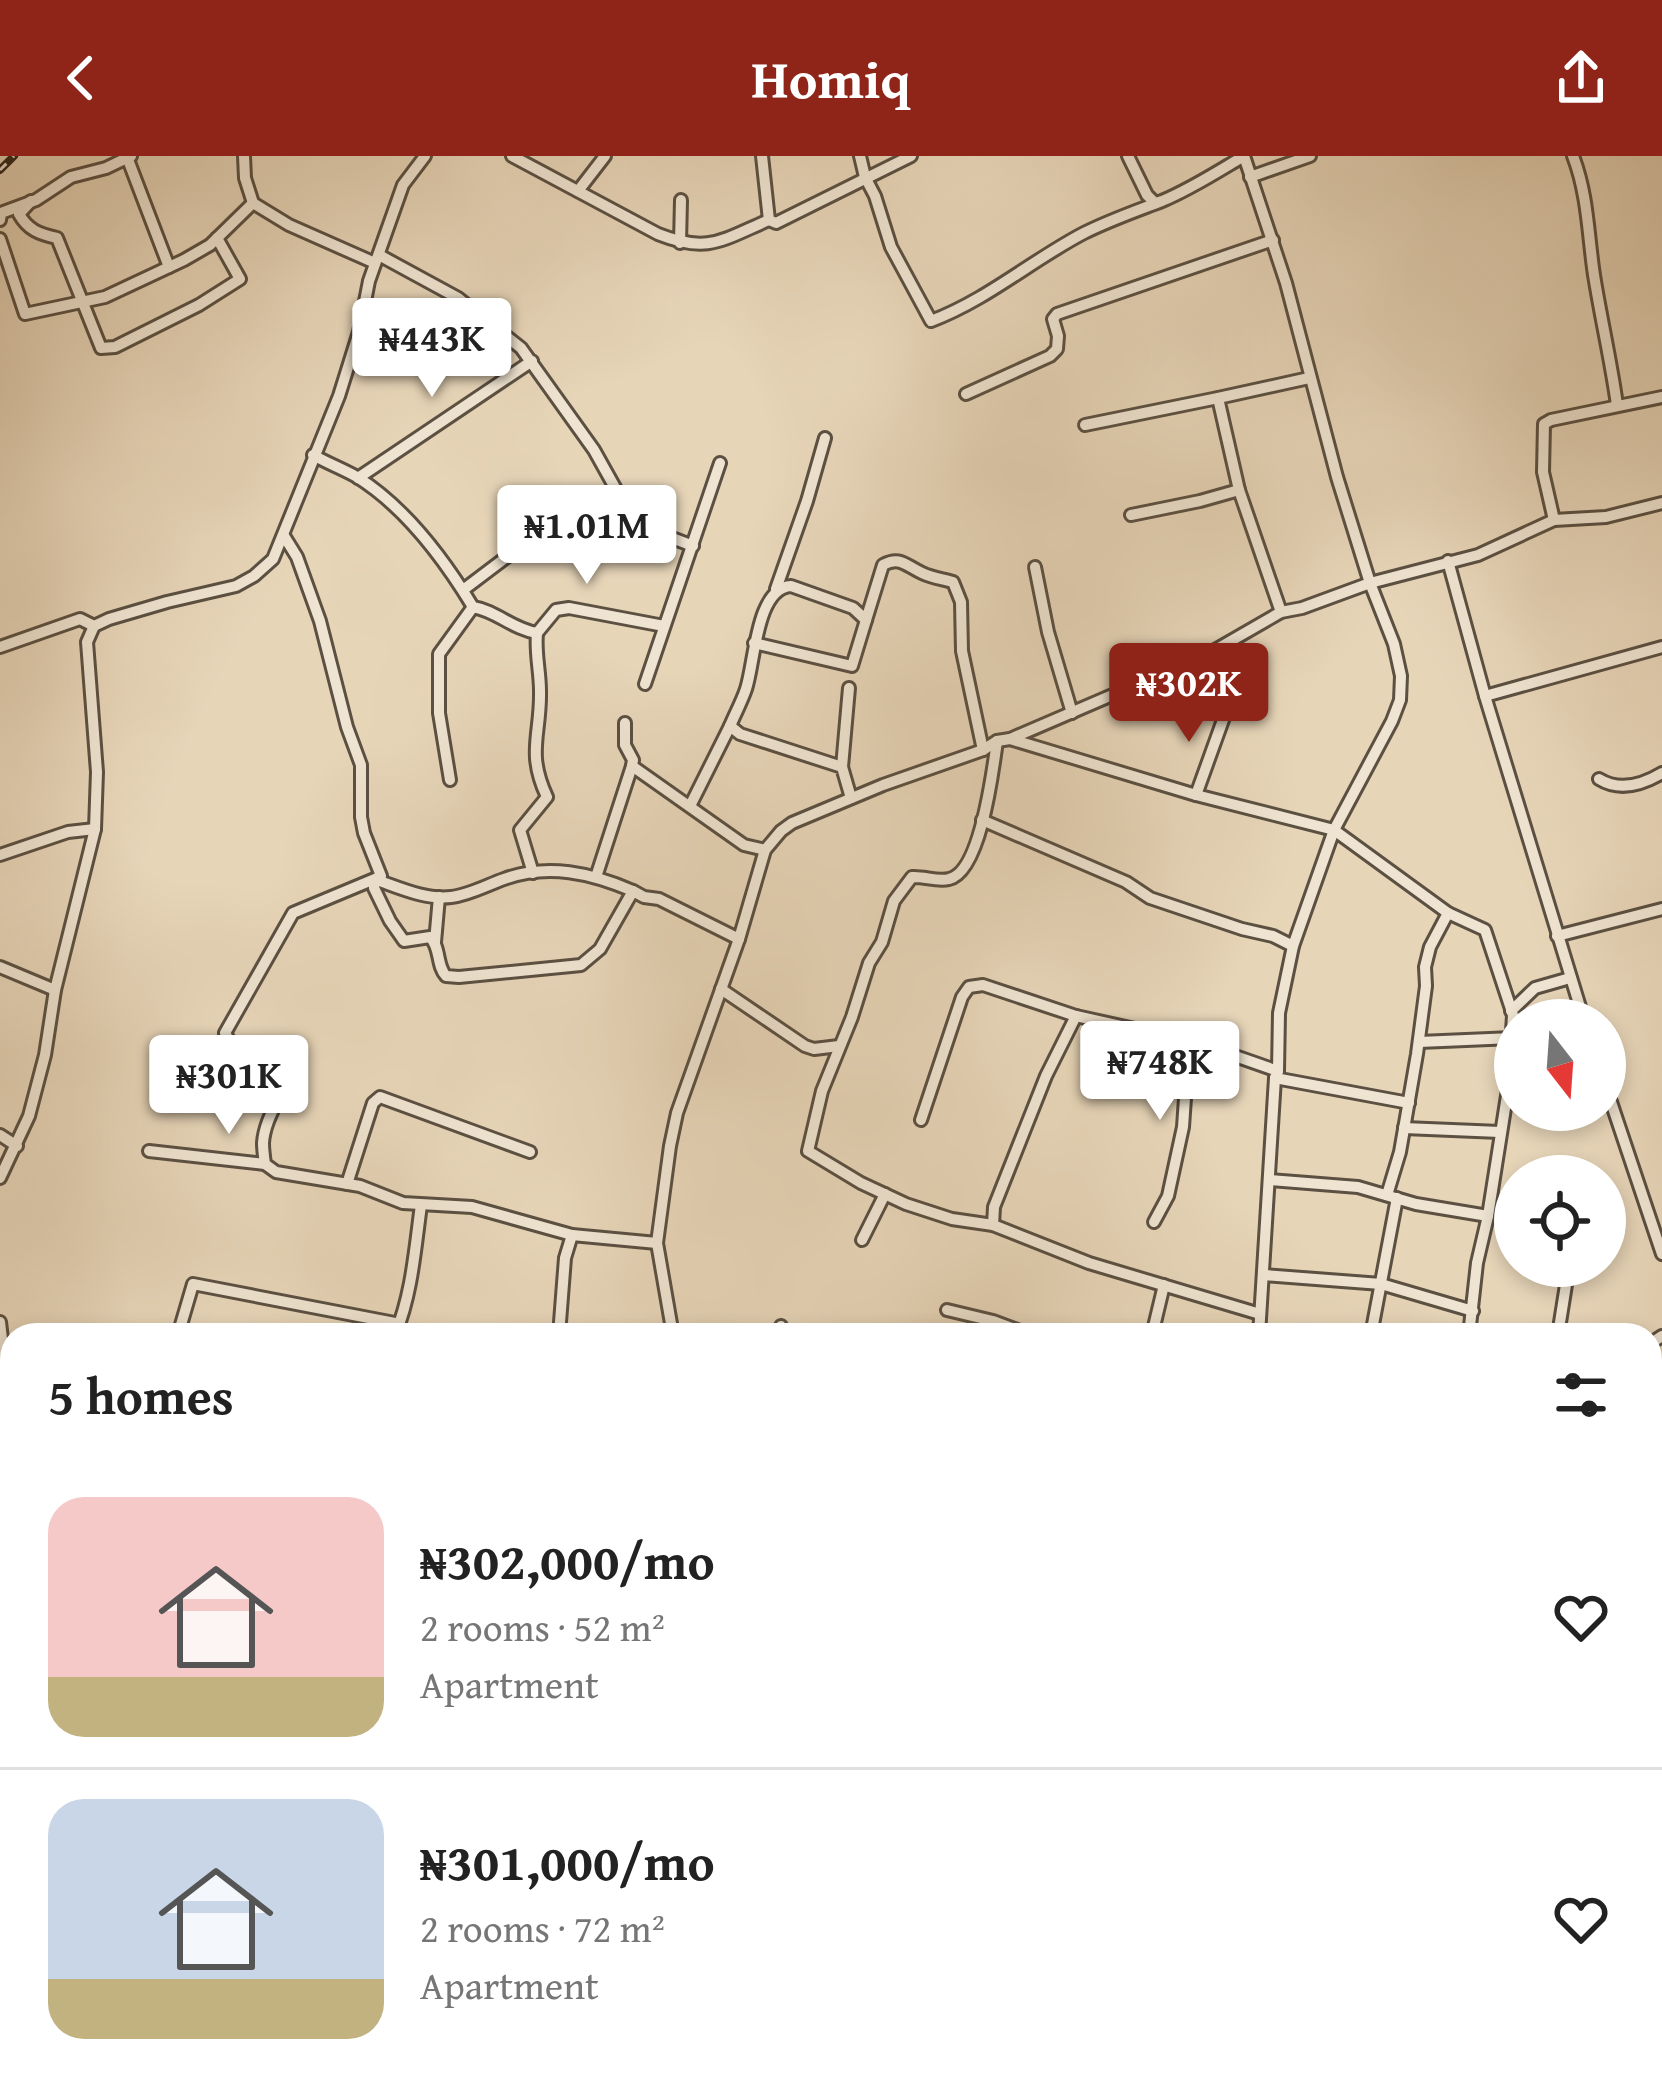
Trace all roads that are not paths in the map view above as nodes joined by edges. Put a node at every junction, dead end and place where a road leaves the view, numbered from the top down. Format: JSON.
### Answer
{"nodes":[{"id":1,"x":129,"y":156,"type":"edge"},
{"id":2,"x":244,"y":156,"type":"edge"},
{"id":3,"x":425,"y":156,"type":"edge"},
{"id":4,"x":512,"y":156,"type":"edge"},
{"id":5,"x":605,"y":156,"type":"edge"},
{"id":6,"x":762,"y":156,"type":"edge"},
{"id":7,"x":860,"y":156,"type":"edge"},
{"id":8,"x":911,"y":156,"type":"edge"},
{"id":9,"x":1128,"y":156,"type":"edge"},
{"id":10,"x":1310,"y":156,"type":"edge"},
{"id":11,"x":1573,"y":156,"type":"edge"},
{"id":12,"x":865,"y":177,"type":"junction"},
{"id":13,"x":1250,"y":177,"type":"junction"},
{"id":14,"x":578,"y":191,"type":"junction"},
{"id":15,"x":681,"y":200,"type":"dead end"},
{"id":16,"x":31,"y":201,"type":"junction"},
{"id":17,"x":253,"y":203,"type":"junction"},
{"id":18,"x":1155,"y":203,"type":"junction"},
{"id":19,"x":0,"y":220,"type":"edge"},
{"id":20,"x":769,"y":220,"type":"junction"},
{"id":21,"x":218,"y":238,"type":"junction"},
{"id":22,"x":0,"y":239,"type":"edge"},
{"id":23,"x":1273,"y":241,"type":"junction"},
{"id":24,"x":680,"y":243,"type":"junction"},
{"id":25,"x":377,"y":259,"type":"junction"},
{"id":26,"x":169,"y":266,"type":"junction"},
{"id":27,"x":84,"y":300,"type":"junction"},
{"id":28,"x":532,"y":361,"type":"junction"},
{"id":29,"x":1310,"y":378,"type":"junction"},
{"id":30,"x":966,"y":394,"type":"dead end"},
{"id":31,"x":1662,"y":397,"type":"edge"},
{"id":32,"x":1218,"y":398,"type":"junction"},
{"id":33,"x":1617,"y":405,"type":"junction"},
{"id":34,"x":1085,"y":425,"type":"dead end"},
{"id":35,"x":825,"y":438,"type":"dead end"},
{"id":36,"x":313,"y":455,"type":"junction"},
{"id":37,"x":720,"y":463,"type":"dead end"},
{"id":38,"x":358,"y":478,"type":"junction"},
{"id":39,"x":1239,"y":490,"type":"junction"},
{"id":40,"x":618,"y":493,"type":"junction"},
{"id":41,"x":1662,"y":503,"type":"edge"},
{"id":42,"x":1131,"y":515,"type":"dead end"},
{"id":43,"x":1554,"y":520,"type":"junction"},
{"id":44,"x":284,"y":536,"type":"junction"},
{"id":45,"x":693,"y":546,"type":"junction"},
{"id":46,"x":1448,"y":561,"type":"junction"},
{"id":47,"x":1035,"y":568,"type":"dead end"},
{"id":48,"x":1370,"y":584,"type":"junction"},
{"id":49,"x":463,"y":590,"type":"junction"},
{"id":50,"x":776,"y":590,"type":"junction"},
{"id":51,"x":473,"y":607,"type":"junction"},
{"id":52,"x":1281,"y":612,"type":"junction"},
{"id":53,"x":866,"y":620,"type":"junction"},
{"id":54,"x":94,"y":626,"type":"junction"},
{"id":55,"x":664,"y":626,"type":"junction"},
{"id":56,"x":536,"y":633,"type":"junction"},
{"id":57,"x":754,"y":643,"type":"junction"},
{"id":58,"x":0,"y":647,"type":"edge"},
{"id":59,"x":1662,"y":647,"type":"edge"},
{"id":60,"x":645,"y":684,"type":"dead end"},
{"id":61,"x":849,"y":688,"type":"dead end"},
{"id":62,"x":1182,"y":696,"type":"dead end"},
{"id":63,"x":1485,"y":696,"type":"junction"},
{"id":64,"x":1072,"y":712,"type":"junction"},
{"id":65,"x":626,"y":723,"type":"dead end"},
{"id":66,"x":730,"y":726,"type":"junction"},
{"id":67,"x":1004,"y":740,"type":"junction"},
{"id":68,"x":983,"y":750,"type":"junction"},
{"id":69,"x":632,"y":766,"type":"junction"},
{"id":70,"x":842,"y":767,"type":"junction"},
{"id":71,"x":1662,"y":772,"type":"edge"},
{"id":72,"x":1599,"y":779,"type":"dead end"},
{"id":73,"x":450,"y":780,"type":"dead end"},
{"id":74,"x":1196,"y":794,"type":"junction"},
{"id":75,"x":851,"y":798,"type":"junction"},
{"id":76,"x":690,"y":806,"type":"junction"},
{"id":77,"x":982,"y":820,"type":"junction"},
{"id":78,"x":95,"y":829,"type":"junction"},
{"id":79,"x":1334,"y":830,"type":"junction"},
{"id":80,"x":766,"y":850,"type":"junction"},
{"id":81,"x":0,"y":855,"type":"edge"},
{"id":82,"x":532,"y":873,"type":"junction"},
{"id":83,"x":596,"y":877,"type":"junction"},
{"id":84,"x":379,"y":878,"type":"junction"},
{"id":85,"x":633,"y":891,"type":"junction"},
{"id":86,"x":439,"y":897,"type":"junction"},
{"id":87,"x":1662,"y":909,"type":"edge"},
{"id":88,"x":1448,"y":913,"type":"junction"},
{"id":89,"x":1557,"y":936,"type":"junction"},
{"id":90,"x":739,"y":939,"type":"junction"},
{"id":91,"x":435,"y":942,"type":"junction"},
{"id":92,"x":1293,"y":946,"type":"junction"},
{"id":93,"x":0,"y":967,"type":"edge"},
{"id":94,"x":1570,"y":978,"type":"junction"},
{"id":95,"x":721,"y":989,"type":"junction"},
{"id":96,"x":55,"y":990,"type":"junction"},
{"id":97,"x":1507,"y":999,"type":"edge"},
{"id":98,"x":1524,"y":999,"type":"edge"},
{"id":99,"x":1577,"y":999,"type":"edge"},
{"id":100,"x":1076,"y":1016,"type":"junction"},
{"id":101,"x":1494,"y":1039,"type":"edge"},
{"id":102,"x":1198,"y":1042,"type":"junction"},
{"id":103,"x":1419,"y":1042,"type":"junction"},
{"id":104,"x":839,"y":1046,"type":"junction"},
{"id":105,"x":1277,"y":1075,"type":"junction"},
{"id":106,"x":1408,"y":1103,"type":"junction"},
{"id":107,"x":921,"y":1120,"type":"dead end"},
{"id":108,"x":1404,"y":1128,"type":"junction"},
{"id":109,"x":1621,"y":1131,"type":"edge"},
{"id":110,"x":1500,"y":1132,"type":"joint"},
{"id":111,"x":0,"y":1135,"type":"edge"},
{"id":112,"x":17,"y":1145,"type":"junction"},
{"id":113,"x":149,"y":1151,"type":"dead end"},
{"id":114,"x":530,"y":1152,"type":"dead end"},
{"id":115,"x":265,"y":1164,"type":"junction"},
{"id":116,"x":0,"y":1178,"type":"edge"},
{"id":117,"x":1269,"y":1180,"type":"junction"},
{"id":118,"x":347,"y":1184,"type":"junction"},
{"id":119,"x":885,"y":1194,"type":"junction"},
{"id":120,"x":1392,"y":1197,"type":"junction"},
{"id":121,"x":421,"y":1205,"type":"junction"},
{"id":122,"x":1488,"y":1216,"type":"junction"},
{"id":123,"x":1154,"y":1222,"type":"dead end"},
{"id":124,"x":993,"y":1225,"type":"junction"},
{"id":125,"x":572,"y":1235,"type":"junction"},
{"id":126,"x":862,"y":1240,"type":"dead end"},
{"id":127,"x":657,"y":1243,"type":"junction"},
{"id":128,"x":1662,"y":1255,"type":"edge"},
{"id":129,"x":1264,"y":1275,"type":"junction"},
{"id":130,"x":1381,"y":1284,"type":"junction"},
{"id":131,"x":1164,"y":1285,"type":"junction"},
{"id":132,"x":1566,"y":1287,"type":"edge"},
{"id":133,"x":947,"y":1310,"type":"dead end"},
{"id":134,"x":1474,"y":1311,"type":"junction"},
{"id":135,"x":1260,"y":1314,"type":"junction"},
{"id":136,"x":182,"y":1323,"type":"edge"},
{"id":137,"x":371,"y":1323,"type":"edge"},
{"id":138,"x":400,"y":1323,"type":"edge"},
{"id":139,"x":560,"y":1323,"type":"edge"},
{"id":140,"x":671,"y":1323,"type":"edge"},
{"id":141,"x":998,"y":1323,"type":"edge"},
{"id":142,"x":1155,"y":1323,"type":"edge"},
{"id":143,"x":1260,"y":1323,"type":"edge"},
{"id":144,"x":1373,"y":1323,"type":"edge"},
{"id":145,"x":1471,"y":1323,"type":"edge"},
{"id":146,"x":1560,"y":1323,"type":"edge"}],
"edges":[{"from":1,"to":16,"type":"street"},
{"from":1,"to":26,"type":"street"},
{"from":2,"to":17,"type":"street"},
{"from":3,"to":25,"type":"street"},
{"from":4,"to":14,"type":"street"},
{"from":5,"to":14,"type":"street"},
{"from":6,"to":20,"type":"street"},
{"from":7,"to":12,"type":"street"},
{"from":8,"to":12,"type":"street"},
{"from":9,"to":18,"type":"street"},
{"from":10,"to":13,"type":"street"},
{"from":11,"to":33,"type":"street"},
{"from":12,"to":18,"type":"street"},
{"from":12,"to":20,"type":"street"},
{"from":13,"to":18,"type":"street"},
{"from":13,"to":23,"type":"street"},
{"from":14,"to":24,"type":"street"},
{"from":15,"to":24,"type":"street"},
{"from":16,"to":19,"type":"street"},
{"from":16,"to":27,"type":"street"},
{"from":17,"to":21,"type":"street"},
{"from":17,"to":25,"type":"street"},
{"from":20,"to":24,"type":"street"},
{"from":21,"to":26,"type":"street"},
{"from":21,"to":27,"type":"street"},
{"from":22,"to":27,"type":"street"},
{"from":23,"to":29,"type":"street"},
{"from":23,"to":30,"type":"street"},
{"from":25,"to":28,"type":"street"},
{"from":25,"to":36,"type":"street"},
{"from":26,"to":27,"type":"street"},
{"from":28,"to":38,"type":"street"},
{"from":28,"to":40,"type":"street"},
{"from":29,"to":32,"type":"street"},
{"from":29,"to":48,"type":"street"},
{"from":31,"to":33,"type":"street"},
{"from":32,"to":34,"type":"street"},
{"from":32,"to":39,"type":"street"},
{"from":33,"to":43,"type":"street"},
{"from":35,"to":50,"type":"street"},
{"from":36,"to":38,"type":"street"},
{"from":36,"to":44,"type":"street"},
{"from":37,"to":45,"type":"street"},
{"from":38,"to":49,"type":"street"},
{"from":39,"to":42,"type":"street"},
{"from":39,"to":52,"type":"street"},
{"from":40,"to":45,"type":"street"},
{"from":40,"to":49,"type":"street"},
{"from":41,"to":43,"type":"street"},
{"from":43,"to":46,"type":"street"},
{"from":44,"to":54,"type":"street"},
{"from":44,"to":84,"type":"street"},
{"from":45,"to":55,"type":"street"},
{"from":46,"to":48,"type":"street"},
{"from":46,"to":63,"type":"street"},
{"from":47,"to":64,"type":"street"},
{"from":48,"to":52,"type":"street"},
{"from":48,"to":79,"type":"street"},
{"from":49,"to":51,"type":"street"},
{"from":50,"to":53,"type":"street"},
{"from":50,"to":57,"type":"street"},
{"from":51,"to":56,"type":"street"},
{"from":51,"to":73,"type":"street"},
{"from":52,"to":64,"type":"street"},
{"from":53,"to":57,"type":"street"},
{"from":53,"to":68,"type":"street"},
{"from":54,"to":58,"type":"street"},
{"from":54,"to":78,"type":"street"},
{"from":55,"to":56,"type":"street"},
{"from":55,"to":60,"type":"street"},
{"from":56,"to":82,"type":"street"},
{"from":57,"to":66,"type":"street"},
{"from":59,"to":63,"type":"street"},
{"from":61,"to":70,"type":"street"},
{"from":62,"to":74,"type":"street"},
{"from":63,"to":89,"type":"street"},
{"from":64,"to":67,"type":"street"},
{"from":65,"to":69,"type":"street"},
{"from":66,"to":70,"type":"street"},
{"from":66,"to":76,"type":"street"},
{"from":67,"to":68,"type":"street"},
{"from":67,"to":74,"type":"street"},
{"from":67,"to":77,"type":"street"},
{"from":68,"to":75,"type":"street"},
{"from":69,"to":76,"type":"street"},
{"from":69,"to":83,"type":"street"},
{"from":70,"to":75,"type":"street"},
{"from":71,"to":72,"type":"street"},
{"from":74,"to":79,"type":"street"},
{"from":75,"to":80,"type":"street"},
{"from":76,"to":80,"type":"street"},
{"from":77,"to":92,"type":"street"},
{"from":77,"to":104,"type":"street"},
{"from":78,"to":81,"type":"street"},
{"from":78,"to":96,"type":"street"},
{"from":79,"to":88,"type":"street"},
{"from":79,"to":92,"type":"street"},
{"from":80,"to":90,"type":"street"},
{"from":82,"to":83,"type":"street"},
{"from":82,"to":86,"type":"street"},
{"from":83,"to":85,"type":"street"},
{"from":84,"to":86,"type":"street"},
{"from":84,"to":91,"type":"street"},
{"from":84,"to":115,"type":"street"},
{"from":85,"to":90,"type":"street"},
{"from":85,"to":91,"type":"street"},
{"from":86,"to":91,"type":"street"},
{"from":87,"to":89,"type":"street"},
{"from":88,"to":97,"type":"street"},
{"from":88,"to":103,"type":"street"},
{"from":89,"to":94,"type":"street"},
{"from":90,"to":95,"type":"street"},
{"from":92,"to":105,"type":"street"},
{"from":93,"to":96,"type":"street"},
{"from":94,"to":98,"type":"street"},
{"from":94,"to":99,"type":"street"},
{"from":95,"to":104,"type":"street"},
{"from":95,"to":127,"type":"street"},
{"from":96,"to":112,"type":"street"},
{"from":100,"to":102,"type":"street"},
{"from":100,"to":107,"type":"street"},
{"from":100,"to":124,"type":"street"},
{"from":101,"to":103,"type":"street"},
{"from":102,"to":105,"type":"street"},
{"from":102,"to":123,"type":"street"},
{"from":103,"to":106,"type":"street"},
{"from":104,"to":119,"type":"street"},
{"from":105,"to":106,"type":"street"},
{"from":105,"to":117,"type":"street"},
{"from":106,"to":108,"type":"street"},
{"from":108,"to":110,"type":"street"},
{"from":108,"to":120,"type":"street"},
{"from":109,"to":128,"type":"street"},
{"from":110,"to":122,"type":"street"},
{"from":111,"to":112,"type":"street"},
{"from":112,"to":116,"type":"street"},
{"from":113,"to":115,"type":"street"},
{"from":114,"to":118,"type":"street"},
{"from":115,"to":118,"type":"street"},
{"from":117,"to":120,"type":"street"},
{"from":117,"to":129,"type":"street"},
{"from":118,"to":121,"type":"street"},
{"from":119,"to":124,"type":"street"},
{"from":119,"to":126,"type":"street"},
{"from":120,"to":122,"type":"street"},
{"from":120,"to":130,"type":"street"},
{"from":121,"to":125,"type":"street"},
{"from":121,"to":138,"type":"street"},
{"from":122,"to":134,"type":"street"},
{"from":124,"to":131,"type":"street"},
{"from":125,"to":127,"type":"street"},
{"from":125,"to":139,"type":"street"},
{"from":127,"to":140,"type":"street"},
{"from":129,"to":130,"type":"street"},
{"from":129,"to":135,"type":"street"},
{"from":130,"to":134,"type":"street"},
{"from":130,"to":144,"type":"street"},
{"from":131,"to":135,"type":"street"},
{"from":131,"to":142,"type":"street"},
{"from":132,"to":146,"type":"street"},
{"from":133,"to":141,"type":"street"},
{"from":134,"to":145,"type":"street"},
{"from":135,"to":143,"type":"street"},
{"from":136,"to":137,"type":"street"}]}
